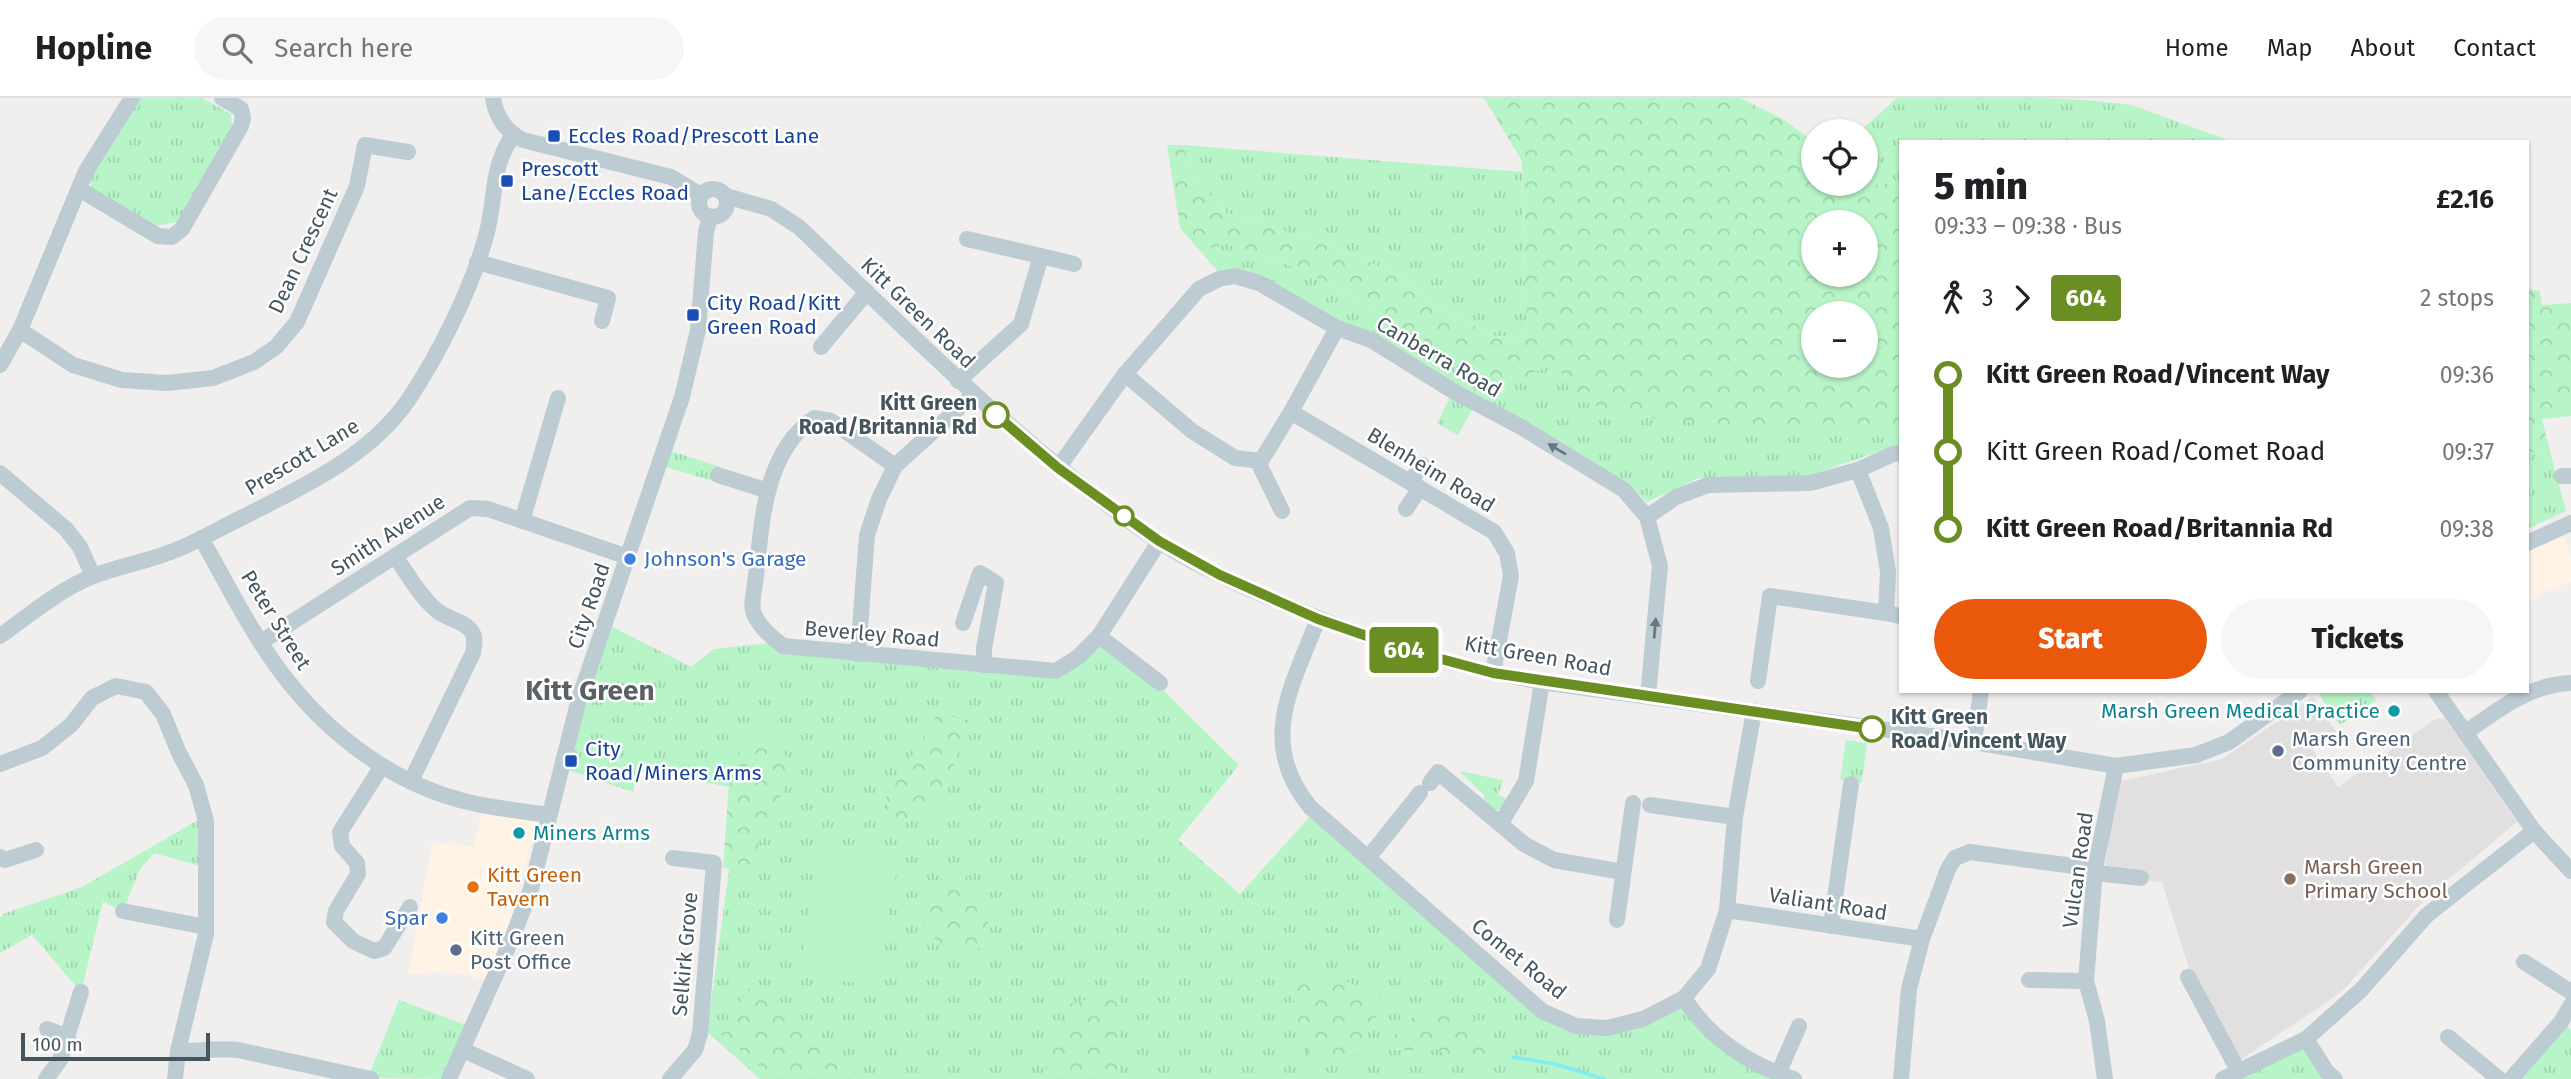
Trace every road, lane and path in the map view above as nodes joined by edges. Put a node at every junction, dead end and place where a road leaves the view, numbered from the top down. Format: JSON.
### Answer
{"nodes":[{"id":1,"x":132,"y":98,"type":"edge"},
{"id":2,"x":222,"y":98,"type":"edge"},
{"id":3,"x":493,"y":98,"type":"edge"},
{"id":4,"x":243,"y":103,"type":"edge"},
{"id":5,"x":513,"y":135,"type":"junction"},
{"id":6,"x":408,"y":152,"type":"dead end"},
{"id":7,"x":79,"y":189,"type":"junction"},
{"id":8,"x":701,"y":195,"type":"junction"},
{"id":9,"x":726,"y":196,"type":"junction"},
{"id":10,"x":710,"y":217,"type":"junction"},
{"id":11,"x":967,"y":239,"type":"dead end"},
{"id":12,"x":1041,"y":256,"type":"junction"},
{"id":13,"x":477,"y":262,"type":"junction"},
{"id":14,"x":1074,"y":264,"type":"dead end"},
{"id":15,"x":867,"y":292,"type":"junction"},
{"id":16,"x":602,"y":321,"type":"dead end"},
{"id":17,"x":1337,"y":328,"type":"junction"},
{"id":18,"x":20,"y":330,"type":"junction"},
{"id":19,"x":821,"y":348,"type":"dead end"},
{"id":20,"x":0,"y":365,"type":"edge"},
{"id":21,"x":1125,"y":374,"type":"junction"},
{"id":22,"x":958,"y":381,"type":"junction"},
{"id":23,"x":972,"y":395,"type":"junction"},
{"id":24,"x":558,"y":398,"type":"dead end"},
{"id":25,"x":1292,"y":412,"type":"junction"},
{"id":26,"x":1899,"y":453,"type":"edge"},
{"id":27,"x":1257,"y":460,"type":"junction"},
{"id":28,"x":1422,"y":465,"type":"dead end"},
{"id":29,"x":895,"y":466,"type":"junction"},
{"id":30,"x":1058,"y":468,"type":"junction"},
{"id":31,"x":1858,"y":470,"type":"junction"},
{"id":32,"x":0,"y":473,"type":"edge"},
{"id":33,"x":718,"y":475,"type":"dead end"},
{"id":34,"x":1415,"y":485,"type":"junction"},
{"id":35,"x":768,"y":491,"type":"junction"},
{"id":36,"x":1406,"y":509,"type":"dead end"},
{"id":37,"x":1282,"y":511,"type":"dead end"},
{"id":38,"x":1647,"y":517,"type":"junction"},
{"id":39,"x":522,"y":521,"type":"junction"},
{"id":40,"x":2571,"y":523,"type":"edge"},
{"id":41,"x":201,"y":538,"type":"junction"},
{"id":42,"x":1159,"y":541,"type":"junction"},
{"id":43,"x":2529,"y":542,"type":"edge"},
{"id":44,"x":395,"y":556,"type":"junction"},
{"id":45,"x":628,"y":557,"type":"junction"},
{"id":46,"x":93,"y":576,"type":"junction"},
{"id":47,"x":1893,"y":614,"type":"edge"},
{"id":48,"x":1318,"y":619,"type":"junction"},
{"id":49,"x":963,"y":623,"type":"dead end"},
{"id":50,"x":0,"y":636,"type":"edge"},
{"id":51,"x":1099,"y":636,"type":"junction"},
{"id":52,"x":261,"y":642,"type":"junction"},
{"id":53,"x":858,"y":654,"type":"junction"},
{"id":54,"x":984,"y":665,"type":"junction"},
{"id":55,"x":1493,"y":673,"type":"junction"},
{"id":56,"x":1758,"y":681,"type":"dead end"},
{"id":57,"x":1542,"y":682,"type":"junction"},
{"id":58,"x":1160,"y":683,"type":"dead end"},
{"id":59,"x":2571,"y":683,"type":"edge"},
{"id":60,"x":1981,"y":693,"type":"edge"},
{"id":61,"x":2297,"y":693,"type":"edge"},
{"id":62,"x":2437,"y":693,"type":"edge"},
{"id":63,"x":1648,"y":696,"type":"junction"},
{"id":64,"x":1754,"y":711,"type":"junction"},
{"id":65,"x":2465,"y":733,"type":"junction"},
{"id":66,"x":1974,"y":742,"type":"junction"},
{"id":67,"x":0,"y":764,"type":"edge"},
{"id":68,"x":382,"y":766,"type":"junction"},
{"id":69,"x":2116,"y":766,"type":"junction"},
{"id":70,"x":411,"y":781,"type":"junction"},
{"id":71,"x":1851,"y":784,"type":"dead end"},
{"id":72,"x":1633,"y":803,"type":"dead end"},
{"id":73,"x":1650,"y":805,"type":"dead end"},
{"id":74,"x":549,"y":815,"type":"junction"},
{"id":75,"x":1735,"y":817,"type":"junction"},
{"id":76,"x":1501,"y":823,"type":"junction"},
{"id":77,"x":2534,"y":831,"type":"junction"},
{"id":78,"x":36,"y":850,"type":"dead end"},
{"id":79,"x":0,"y":858,"type":"edge"},
{"id":80,"x":673,"y":858,"type":"dead end"},
{"id":81,"x":1368,"y":858,"type":"junction"},
{"id":82,"x":2095,"y":871,"type":"junction"},
{"id":83,"x":2571,"y":871,"type":"edge"},
{"id":84,"x":1623,"y":872,"type":"junction"},
{"id":85,"x":2141,"y":878,"type":"dead end"},
{"id":86,"x":410,"y":907,"type":"dead end"},
{"id":87,"x":1727,"y":910,"type":"junction"},
{"id":88,"x":123,"y":911,"type":"dead end"},
{"id":89,"x":1617,"y":919,"type":"dead end"},
{"id":90,"x":1831,"y":926,"type":"junction"},
{"id":91,"x":206,"y":928,"type":"junction"},
{"id":92,"x":1922,"y":939,"type":"junction"},
{"id":93,"x":2524,"y":962,"type":"dead end"},
{"id":94,"x":2188,"y":976,"type":"dead end"},
{"id":95,"x":2029,"y":980,"type":"dead end"},
{"id":96,"x":2087,"y":981,"type":"junction"},
{"id":97,"x":81,"y":992,"type":"dead end"},
{"id":98,"x":2571,"y":992,"type":"edge"},
{"id":99,"x":1684,"y":998,"type":"junction"},
{"id":100,"x":2571,"y":1005,"type":"edge"},
{"id":101,"x":1799,"y":1026,"type":"dead end"},
{"id":102,"x":2566,"y":1026,"type":"edge"},
{"id":103,"x":47,"y":1029,"type":"dead end"},
{"id":104,"x":68,"y":1037,"type":"junction"},
{"id":105,"x":2448,"y":1037,"type":"dead end"},
{"id":106,"x":2306,"y":1039,"type":"junction"},
{"id":107,"x":463,"y":1050,"type":"junction"},
{"id":108,"x":178,"y":1051,"type":"junction"},
{"id":109,"x":2239,"y":1072,"type":"junction"},
{"id":110,"x":1777,"y":1074,"type":"junction"},
{"id":111,"x":46,"y":1079,"type":"edge"},
{"id":112,"x":175,"y":1079,"type":"edge"},
{"id":113,"x":371,"y":1079,"type":"edge"},
{"id":114,"x":449,"y":1079,"type":"edge"},
{"id":115,"x":527,"y":1079,"type":"edge"},
{"id":116,"x":670,"y":1079,"type":"edge"},
{"id":117,"x":1794,"y":1079,"type":"edge"},
{"id":118,"x":1901,"y":1079,"type":"edge"},
{"id":119,"x":2105,"y":1079,"type":"edge"},
{"id":120,"x":2223,"y":1079,"type":"edge"},
{"id":121,"x":2335,"y":1079,"type":"edge"},
{"id":122,"x":2499,"y":1079,"type":"edge"},
{"id":123,"x":2511,"y":1079,"type":"edge"}],
"edges":[{"from":1,"to":7,"type":"street"},
{"from":2,"to":4,"type":"street"},
{"from":3,"to":5,"type":"street"},
{"from":4,"to":7,"type":"street"},
{"from":5,"to":8,"type":"street"},
{"from":5,"to":13,"type":"street","name":"Prescott Lane"},
{"from":6,"to":18,"type":"street","name":"Dean Crescent"},
{"from":7,"to":18,"type":"street"},
{"from":8,"to":9,"type":"street"},
{"from":8,"to":10,"type":"street"},
{"from":9,"to":10,"type":"street"},
{"from":9,"to":15,"type":"street","name":"Kitt Green Road"},
{"from":10,"to":45,"type":"street","name":"City Road"},
{"from":11,"to":12,"type":"street"},
{"from":12,"to":14,"type":"street"},
{"from":12,"to":22,"type":"street"},
{"from":13,"to":16,"type":"street"},
{"from":13,"to":41,"type":"street","name":"Prescott Lane"},
{"from":15,"to":19,"type":"street"},
{"from":15,"to":22,"type":"street","name":"Kitt Green Road"},
{"from":17,"to":21,"type":"street","name":"Canberra Road"},
{"from":17,"to":25,"type":"street"},
{"from":38,"to":17,"type":"street","name":"Canberra Road","one_way":true},
{"from":18,"to":20,"type":"street"},
{"from":21,"to":27,"type":"street"},
{"from":21,"to":30,"type":"street","name":"Canberra Road"},
{"from":22,"to":23,"type":"street","name":"Kitt Green Road"},
{"from":23,"to":29,"type":"street"},
{"from":23,"to":30,"type":"street","name":"Kitt Green Road"},
{"from":24,"to":39,"type":"street"},
{"from":25,"to":27,"type":"street"},
{"from":25,"to":34,"type":"street","name":"Blenheim Road"},
{"from":26,"to":31,"type":"street"},
{"from":27,"to":37,"type":"street"},
{"from":28,"to":34,"type":"street"},
{"from":29,"to":35,"type":"street","name":"Beverley Road"},
{"from":29,"to":53,"type":"street"},
{"from":30,"to":42,"type":"street","name":"Kitt Green Road"},
{"from":31,"to":38,"type":"street"},
{"from":31,"to":47,"type":"street"},
{"from":32,"to":46,"type":"street"},
{"from":33,"to":35,"type":"street"},
{"from":34,"to":36,"type":"street"},
{"from":34,"to":55,"type":"street","name":"Blenheim Road"},
{"from":35,"to":53,"type":"street","name":"Beverley Road"},
{"from":63,"to":38,"type":"street","name":"Canberra Road","one_way":true},
{"from":39,"to":44,"type":"street","name":"Smith Avenue"},
{"from":39,"to":45,"type":"street","name":"Smith Avenue"},
{"from":40,"to":43,"type":"street"},
{"from":41,"to":46,"type":"street","name":"Prescott Lane"},
{"from":41,"to":52,"type":"street","name":"Peter Street"},
{"from":42,"to":48,"type":"street","name":"Kitt Green Road"},
{"from":42,"to":51,"type":"street","name":"Beverley Road"},
{"from":44,"to":52,"type":"street","name":"Smith Avenue"},
{"from":44,"to":70,"type":"street"},
{"from":45,"to":74,"type":"street","name":"City Road"},
{"from":46,"to":50,"type":"street","name":"Prescott Lane"},
{"from":47,"to":56,"type":"street"},
{"from":48,"to":55,"type":"street","name":"Kitt Green Road"},
{"from":48,"to":81,"type":"street","name":"Comet Road"},
{"from":49,"to":54,"type":"street"},
{"from":51,"to":54,"type":"street","name":"Beverley Road"},
{"from":51,"to":58,"type":"street"},
{"from":52,"to":68,"type":"street","name":"Peter Street"},
{"from":53,"to":54,"type":"street","name":"Beverley Road"},
{"from":55,"to":57,"type":"street","name":"Kitt Green Road"},
{"from":57,"to":63,"type":"street","name":"Kitt Green Road"},
{"from":57,"to":76,"type":"street"},
{"from":59,"to":65,"type":"street"},
{"from":60,"to":66,"type":"street"},
{"from":61,"to":69,"type":"street","name":"Kitt Green Road"},
{"from":62,"to":65,"type":"street"},
{"from":63,"to":64,"type":"street","name":"Kitt Green Road"},
{"from":64,"to":66,"type":"street","name":"Kitt Green Road"},
{"from":64,"to":75,"type":"street","name":"Comet Road"},
{"from":65,"to":77,"type":"street"},
{"from":66,"to":69,"type":"street","name":"Kitt Green Road"},
{"from":67,"to":91,"type":"street"},
{"from":68,"to":70,"type":"street","name":"Peter Street"},
{"from":68,"to":86,"type":"street"},
{"from":69,"to":82,"type":"street","name":"Vulcan Road"},
{"from":70,"to":74,"type":"street","name":"Peter Street"},
{"from":71,"to":90,"type":"street"},
{"from":72,"to":84,"type":"street"},
{"from":73,"to":75,"type":"street"},
{"from":74,"to":107,"type":"street","name":"City Road"},
{"from":75,"to":87,"type":"street","name":"Comet Road"},
{"from":76,"to":81,"type":"street"},
{"from":76,"to":84,"type":"street"},
{"from":77,"to":83,"type":"street"},
{"from":77,"to":106,"type":"street"},
{"from":78,"to":79,"type":"street"},
{"from":80,"to":116,"type":"street","name":"Selkirk Grove"},
{"from":81,"to":99,"type":"street","name":"Comet Road"},
{"from":82,"to":85,"type":"street"},
{"from":82,"to":92,"type":"street"},
{"from":82,"to":96,"type":"street","name":"Vulcan Road"},
{"from":84,"to":89,"type":"street"},
{"from":87,"to":90,"type":"street","name":"Valiant Road"},
{"from":87,"to":99,"type":"street","name":"Comet Road"},
{"from":88,"to":91,"type":"street"},
{"from":90,"to":92,"type":"street","name":"Valiant Road"},
{"from":91,"to":108,"type":"street"},
{"from":92,"to":118,"type":"street"},
{"from":93,"to":98,"type":"street"},
{"from":94,"to":109,"type":"street"},
{"from":95,"to":96,"type":"street"},
{"from":96,"to":119,"type":"street","name":"Vulcan Road"},
{"from":97,"to":104,"type":"street"},
{"from":99,"to":110,"type":"street"},
{"from":100,"to":102,"type":"street"},
{"from":101,"to":110,"type":"street"},
{"from":102,"to":123,"type":"street"},
{"from":103,"to":104,"type":"street"},
{"from":104,"to":111,"type":"street"},
{"from":105,"to":122,"type":"street"},
{"from":106,"to":109,"type":"street"},
{"from":106,"to":121,"type":"street"},
{"from":107,"to":114,"type":"street","name":"City Road"},
{"from":107,"to":115,"type":"street"},
{"from":108,"to":112,"type":"street"},
{"from":108,"to":113,"type":"street"},
{"from":109,"to":120,"type":"street"},
{"from":110,"to":117,"type":"street"}]}
